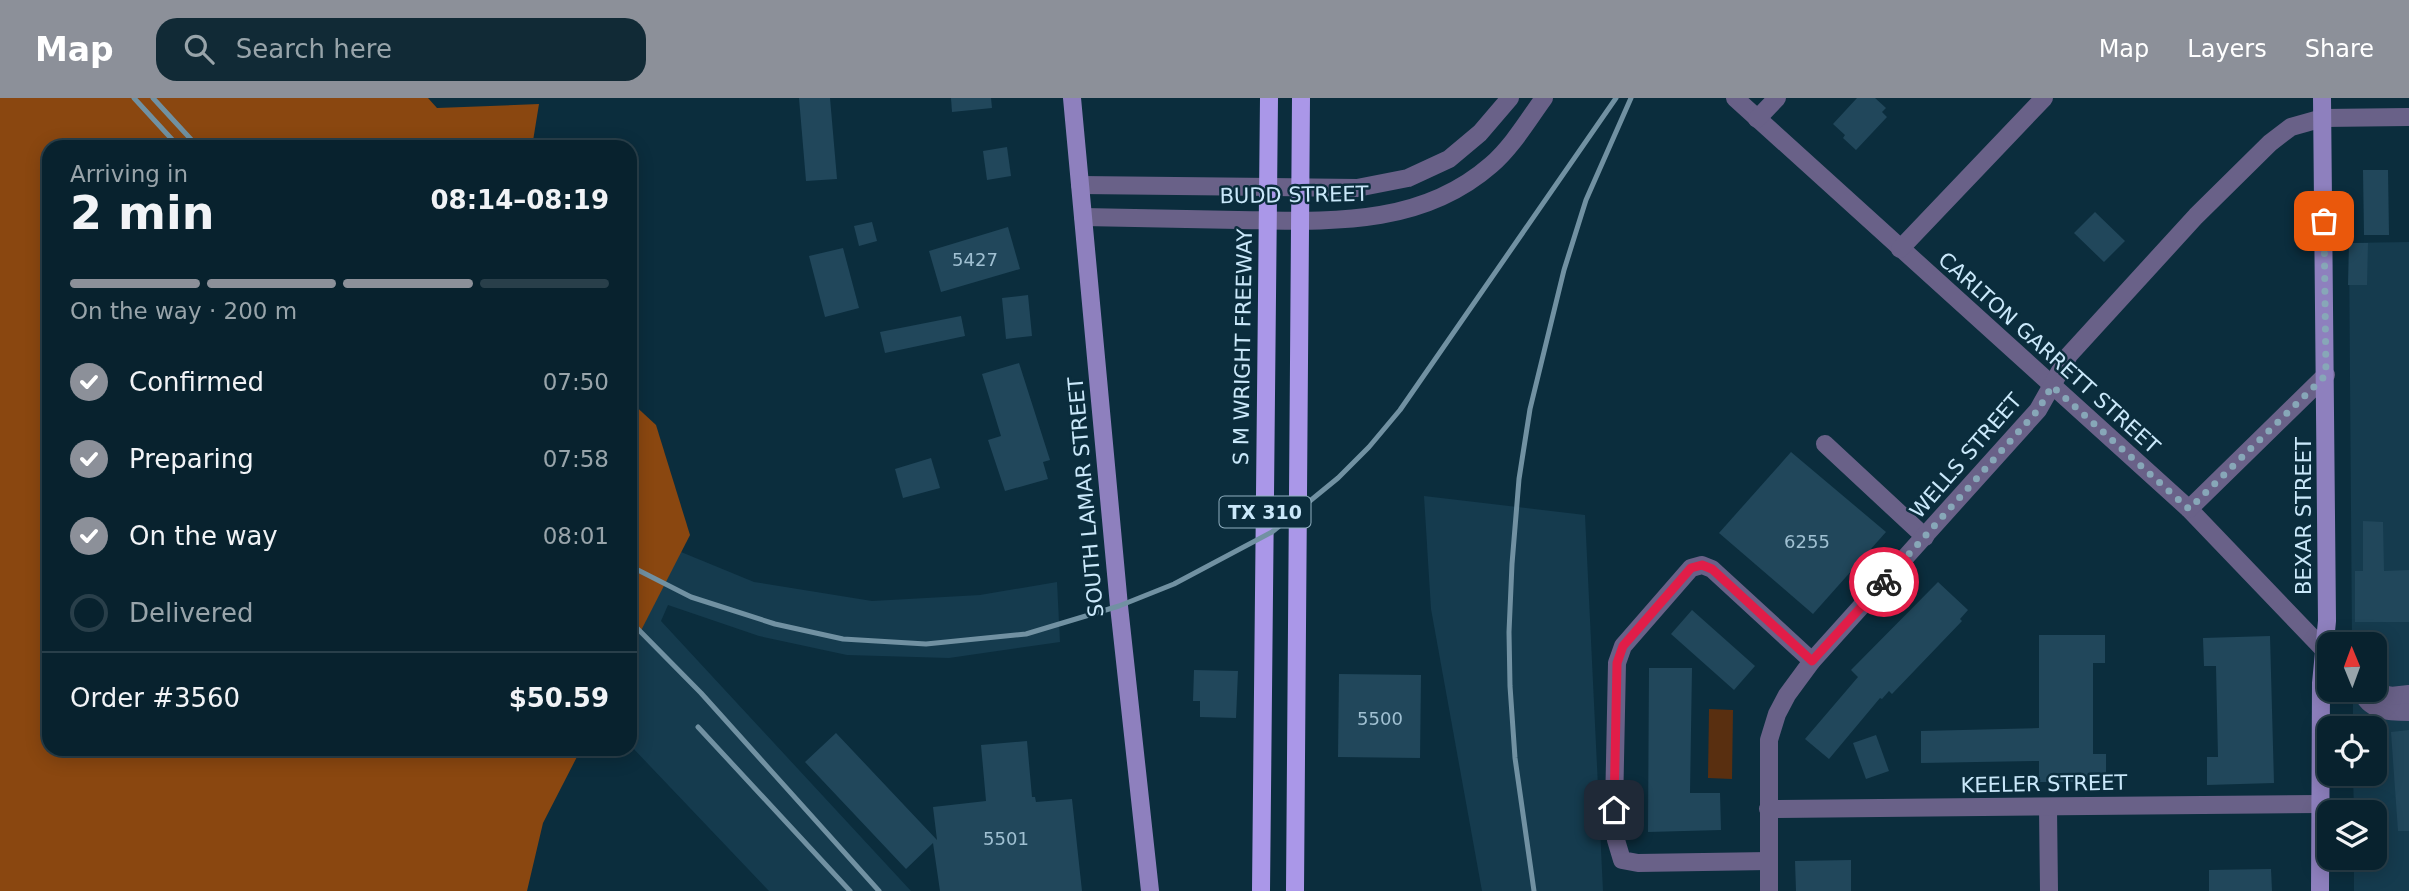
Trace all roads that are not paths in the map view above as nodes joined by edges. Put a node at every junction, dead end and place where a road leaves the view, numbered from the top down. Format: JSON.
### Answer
{"nodes":[{"id":1,"x":1072,"y":98,"type":"edge"},
{"id":2,"x":1269,"y":98,"type":"edge"},
{"id":3,"x":1303,"y":98,"type":"edge"},
{"id":4,"x":1510,"y":98,"type":"edge"},
{"id":5,"x":1544,"y":98,"type":"edge"},
{"id":6,"x":1735,"y":98,"type":"edge"},
{"id":7,"x":1777,"y":98,"type":"edge"},
{"id":8,"x":2045,"y":98,"type":"edge"},
{"id":9,"x":2322,"y":98,"type":"edge"},
{"id":10,"x":2409,"y":117,"type":"edge"},
{"id":11,"x":2323,"y":118,"type":"junction"},
{"id":12,"x":1757,"y":119,"type":"junction"},
{"id":13,"x":1080,"y":186,"type":"junction"},
{"id":14,"x":1083,"y":218,"type":"junction"},
{"id":15,"x":1900,"y":249,"type":"junction"},
{"id":16,"x":2326,"y":375,"type":"junction"},
{"id":17,"x":2052,"y":386,"type":"junction"},
{"id":18,"x":1825,"y":444,"type":"dead end"},
{"id":19,"x":2189,"y":509,"type":"junction"},
{"id":20,"x":1925,"y":537,"type":"junction"},
{"id":21,"x":2327,"y":632,"type":"edge"},
{"id":22,"x":2317,"y":642,"type":"edge"},
{"id":23,"x":1812,"y":661,"type":"junction"},
{"id":24,"x":2409,"y":694,"type":"edge"},
{"id":25,"x":2387,"y":695,"type":"edge"},
{"id":26,"x":2321,"y":702,"type":"edge"},
{"id":27,"x":2368,"y":702,"type":"edge"},
{"id":28,"x":2409,"y":712,"type":"edge"},
{"id":29,"x":2319,"y":800,"type":"edge"},
{"id":30,"x":2317,"y":804,"type":"edge"},
{"id":31,"x":2048,"y":807,"type":"junction"},
{"id":32,"x":1768,"y":808,"type":"junction"},
{"id":33,"x":1769,"y":861,"type":"junction"},
{"id":34,"x":2320,"y":870,"type":"edge"},
{"id":35,"x":1150,"y":891,"type":"edge"},
{"id":36,"x":1261,"y":891,"type":"edge"},
{"id":37,"x":1295,"y":891,"type":"edge"},
{"id":38,"x":1769,"y":891,"type":"edge"},
{"id":39,"x":2049,"y":891,"type":"edge"},
{"id":40,"x":2320,"y":891,"type":"edge"}],
"edges":[{"from":1,"to":13,"type":"street","name":"SOUTH LAMAR STREET"},
{"from":2,"to":36,"type":"main road","name":"S M WRIGHT FREEWAY","number":"TX 310"},
{"from":3,"to":37,"type":"main road","number":"TX 310"},
{"from":4,"to":13,"type":"street","name":"BUDD STREET"},
{"from":5,"to":14,"type":"street","name":"BUDD STREET"},
{"from":6,"to":12,"type":"street","name":"CARLTON GARRETT STREET"},
{"from":7,"to":12,"type":"street"},
{"from":8,"to":15,"type":"street"},
{"from":9,"to":11,"type":"street","name":"BEXAR STREET"},
{"from":10,"to":11,"type":"street","name":"WELLS STREET"},
{"from":11,"to":16,"type":"street","name":"BEXAR STREET"},
{"from":11,"to":17,"type":"street","name":"WELLS STREET"},
{"from":12,"to":15,"type":"street","name":"CARLTON GARRETT STREET"},
{"from":13,"to":14,"type":"street","name":"SOUTH LAMAR STREET"},
{"from":14,"to":35,"type":"street","name":"SOUTH LAMAR STREET"},
{"from":15,"to":17,"type":"street","name":"CARLTON GARRETT STREET"},
{"from":16,"to":19,"type":"street"},
{"from":16,"to":21,"type":"street","name":"BEXAR STREET"},
{"from":17,"to":19,"type":"street","name":"CARLTON GARRETT STREET"},
{"from":17,"to":20,"type":"street","name":"WELLS STREET"},
{"from":18,"to":20,"type":"street"},
{"from":19,"to":22,"type":"street","name":"CARLTON GARRETT STREET"},
{"from":20,"to":23,"type":"street","name":"WELLS STREET"},
{"from":23,"to":32,"type":"street","name":"WELLS STREET"},
{"from":23,"to":33,"type":"street"},
{"from":24,"to":25,"type":"street"},
{"from":26,"to":29,"type":"street","name":"BEXAR STREET"},
{"from":27,"to":28,"type":"street"},
{"from":30,"to":31,"type":"street","name":"KEELER STREET"},
{"from":31,"to":32,"type":"street","name":"KEELER STREET"},
{"from":31,"to":39,"type":"street"},
{"from":32,"to":33,"type":"street","name":"WELLS STREET"},
{"from":33,"to":38,"type":"street","name":"WELLS STREET"},
{"from":34,"to":40,"type":"street","name":"BEXAR STREET"}]}
